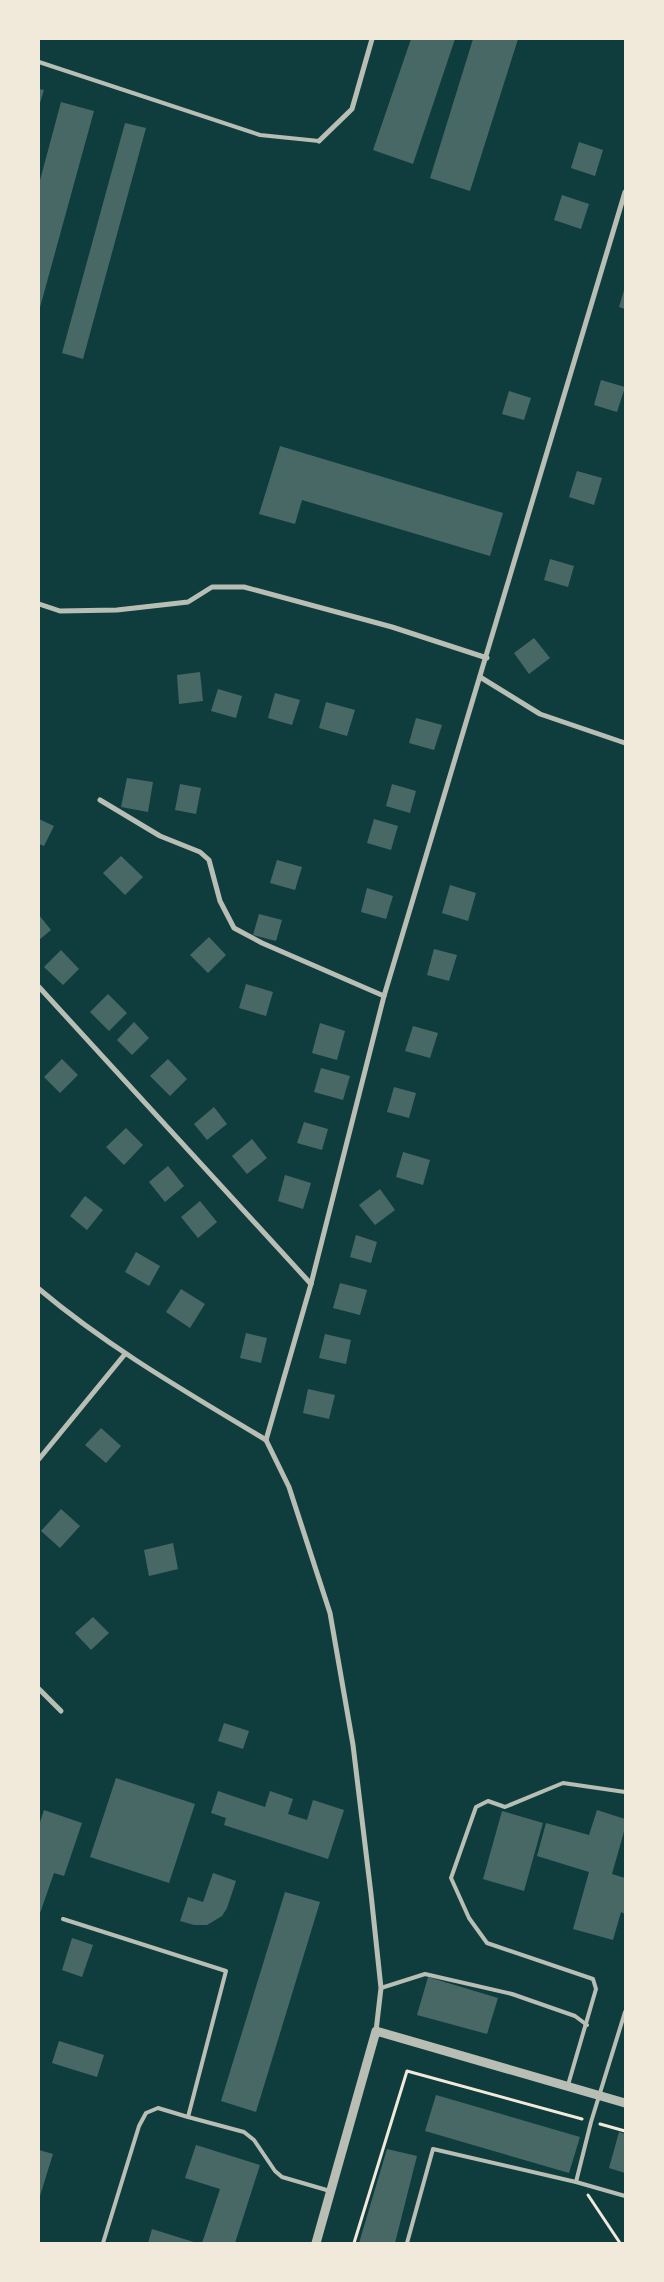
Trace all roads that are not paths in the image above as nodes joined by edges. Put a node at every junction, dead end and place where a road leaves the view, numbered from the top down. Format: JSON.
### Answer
{"nodes":[{"id":1,"x":372,"y":39,"type":"edge"},
{"id":2,"x":39,"y":62,"type":"edge"},
{"id":3,"x":319,"y":140,"type":"joint"},
{"id":4,"x":625,"y":192,"type":"edge"},
{"id":5,"x":39,"y":604,"type":"edge"},
{"id":6,"x":486,"y":658,"type":"junction"},
{"id":7,"x":480,"y":677,"type":"junction"},
{"id":8,"x":625,"y":743,"type":"edge"},
{"id":9,"x":100,"y":800,"type":"dead end"},
{"id":10,"x":39,"y":987,"type":"edge"},
{"id":11,"x":384,"y":996,"type":"junction"},
{"id":12,"x":311,"y":1284,"type":"junction"},
{"id":13,"x":39,"y":1289,"type":"edge"},
{"id":14,"x":125,"y":1354,"type":"junction"},
{"id":15,"x":266,"y":1440,"type":"junction"},
{"id":16,"x":39,"y":1459,"type":"edge"},
{"id":17,"x":39,"y":1689,"type":"edge"},
{"id":18,"x":61,"y":1711,"type":"dead end"},
{"id":19,"x":625,"y":1792,"type":"edge"},
{"id":20,"x":63,"y":1919,"type":"dead end"},
{"id":21,"x":381,"y":1988,"type":"junction"},
{"id":22,"x":625,"y":2012,"type":"edge"},
{"id":23,"x":587,"y":2025,"type":"junction"},
{"id":24,"x":376,"y":2031,"type":"junction"},
{"id":25,"x":567,"y":2087,"type":"junction"},
{"id":26,"x":599,"y":2097,"type":"junction"},
{"id":27,"x":625,"y":2104,"type":"edge"},
{"id":28,"x":188,"y":2117,"type":"junction"},
{"id":29,"x":578,"y":2183,"type":"junction"},
{"id":30,"x":331,"y":2192,"type":"junction"},
{"id":31,"x":625,"y":2196,"type":"edge"},
{"id":32,"x":103,"y":2243,"type":"edge"},
{"id":33,"x":316,"y":2243,"type":"edge"},
{"id":34,"x":407,"y":2243,"type":"edge"}],
"edges":[{"from":1,"to":3,"type":"street"},
{"from":2,"to":3,"type":"lane"},
{"from":4,"to":6,"type":"street"},
{"from":5,"to":6,"type":"street"},
{"from":6,"to":7,"type":"street"},
{"from":7,"to":8,"type":"street"},
{"from":7,"to":11,"type":"street"},
{"from":9,"to":11,"type":"street"},
{"from":10,"to":12,"type":"street"},
{"from":11,"to":12,"type":"street"},
{"from":12,"to":15,"type":"street"},
{"from":13,"to":14,"type":"street"},
{"from":14,"to":15,"type":"street"},
{"from":14,"to":16,"type":"street"},
{"from":15,"to":21,"type":"street"},
{"from":17,"to":18,"type":"street"},
{"from":19,"to":23,"type":"lane"},
{"from":20,"to":28,"type":"lane"},
{"from":21,"to":23,"type":"lane"},
{"from":21,"to":24,"type":"street"},
{"from":22,"to":26,"type":"lane"},
{"from":23,"to":25,"type":"lane"},
{"from":24,"to":25,"type":"street"},
{"from":24,"to":30,"type":"street"},
{"from":25,"to":26,"type":"street"},
{"from":26,"to":27,"type":"street"},
{"from":26,"to":29,"type":"lane"},
{"from":28,"to":30,"type":"lane"},
{"from":28,"to":32,"type":"lane"},
{"from":29,"to":31,"type":"lane"},
{"from":29,"to":34,"type":"lane"},
{"from":30,"to":33,"type":"street"}]}
